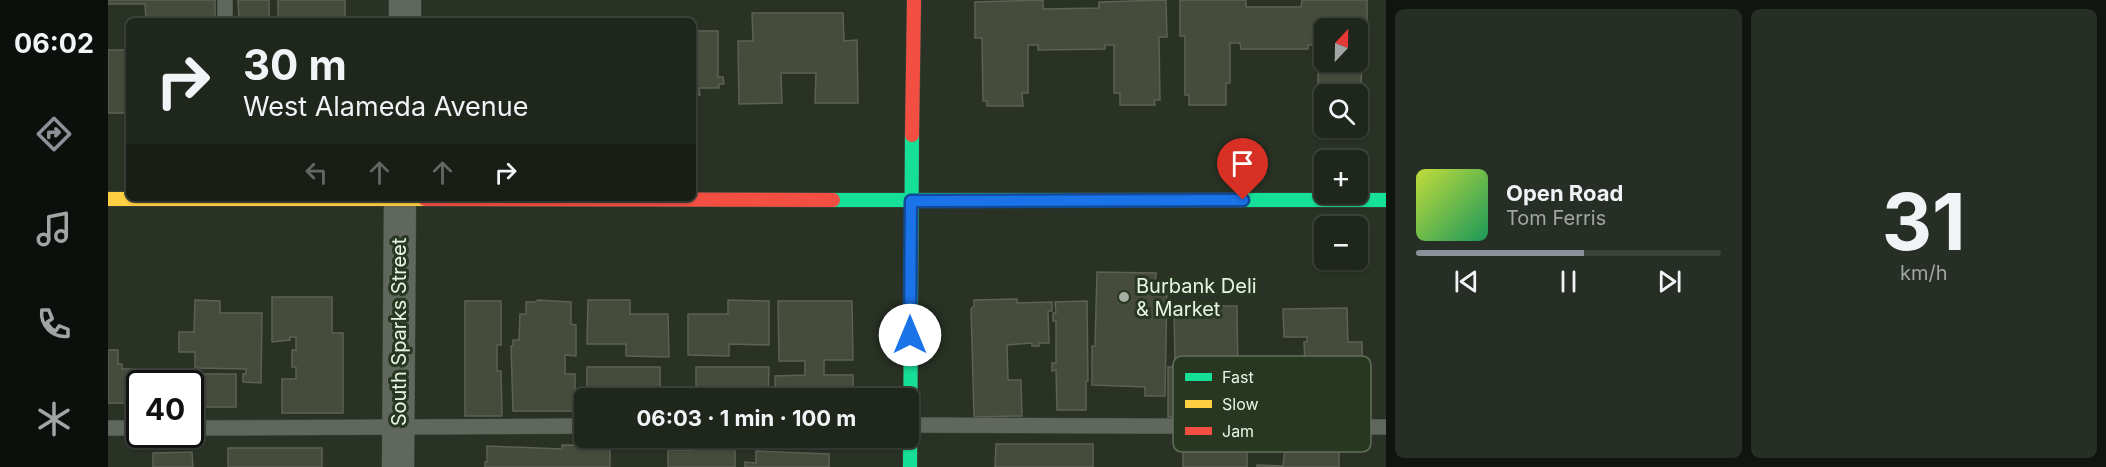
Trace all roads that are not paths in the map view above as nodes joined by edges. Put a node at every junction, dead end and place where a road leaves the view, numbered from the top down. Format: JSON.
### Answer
{"nodes":[{"id":1,"x":225,"y":0,"type":"edge"},
{"id":2,"x":405,"y":0,"type":"edge"},
{"id":3,"x":914,"y":0,"type":"edge"},
{"id":4,"x":225,"y":18,"type":"edge"},
{"id":5,"x":405,"y":18,"type":"edge"},
{"id":6,"x":108,"y":199,"type":"edge"},
{"id":7,"x":126,"y":199,"type":"edge"},
{"id":8,"x":696,"y":200,"type":"edge"},
{"id":9,"x":1386,"y":200,"type":"edge"},
{"id":10,"x":400,"y":201,"type":"edge"},
{"id":11,"x":911,"y":201,"type":"junction"},
{"id":12,"x":910,"y":388,"type":"edge"},
{"id":13,"x":919,"y":425,"type":"edge"},
{"id":14,"x":574,"y":426,"type":"edge"},
{"id":15,"x":1173,"y":426,"type":"edge"},
{"id":16,"x":398,"y":427,"type":"junction"},
{"id":17,"x":1371,"y":427,"type":"edge"},
{"id":18,"x":1386,"y":427,"type":"edge"},
{"id":19,"x":108,"y":428,"type":"edge"},
{"id":20,"x":126,"y":428,"type":"edge"},
{"id":21,"x":204,"y":428,"type":"edge"},
{"id":22,"x":910,"y":448,"type":"edge"},
{"id":23,"x":398,"y":467,"type":"edge"},
{"id":24,"x":910,"y":467,"type":"edge"}],
"edges":[{"from":1,"to":4,"type":"lane"},
{"from":2,"to":5,"type":"street"},
{"from":3,"to":11,"type":"main road"},
{"from":6,"to":7,"type":"main road"},
{"from":8,"to":11,"type":"main road"},
{"from":9,"to":11,"type":"main road"},
{"from":10,"to":16,"type":"street","name":"South Sparks Street"},
{"from":11,"to":12,"type":"main road"},
{"from":13,"to":15,"type":"lane"},
{"from":14,"to":16,"type":"lane"},
{"from":16,"to":21,"type":"lane"},
{"from":16,"to":23,"type":"street","name":"South Sparks Street"},
{"from":17,"to":18,"type":"lane"},
{"from":19,"to":20,"type":"lane"},
{"from":22,"to":24,"type":"main road"}]}
